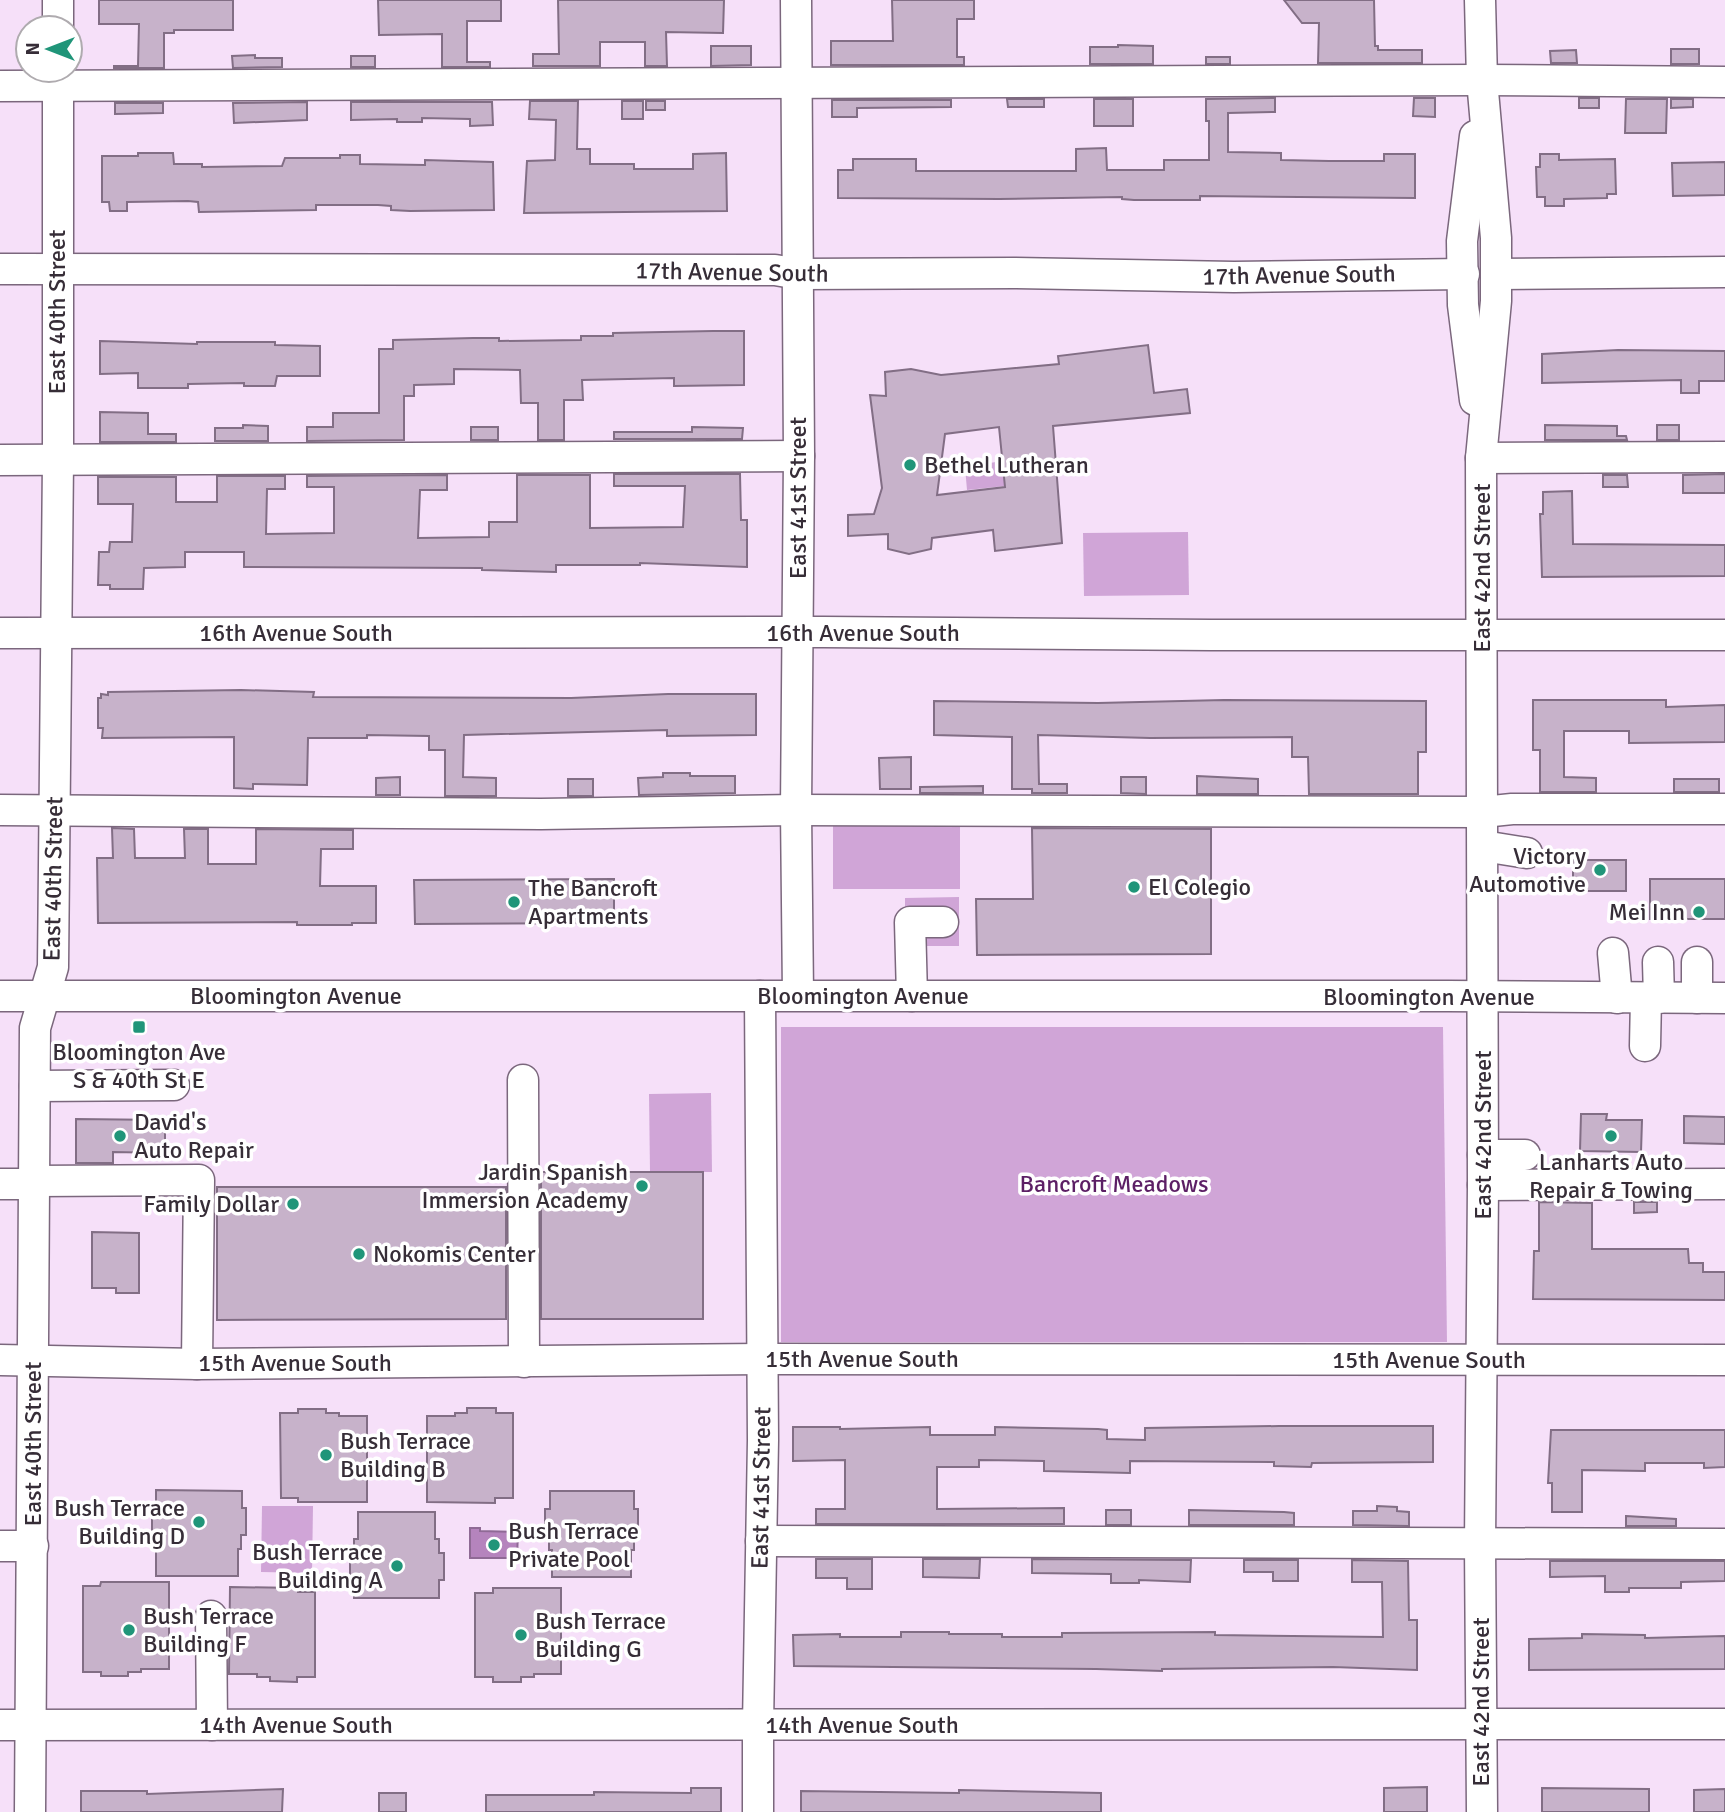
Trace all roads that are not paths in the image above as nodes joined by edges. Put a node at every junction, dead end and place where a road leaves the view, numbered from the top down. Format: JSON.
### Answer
{"nodes":[{"id":1,"x":796,"y":0,"type":"edge"},
{"id":2,"x":1480,"y":0,"type":"edge"},
{"id":3,"x":84,"y":78,"type":"edge"},
{"id":4,"x":1482,"y":80,"type":"junction"},
{"id":5,"x":1725,"y":82,"type":"edge"},
{"id":6,"x":796,"y":83,"type":"junction"},
{"id":7,"x":58,"y":84,"type":"edge"},
{"id":8,"x":0,"y":269,"type":"edge"},
{"id":9,"x":56,"y":269,"type":"junction"},
{"id":10,"x":1725,"y":272,"type":"edge"},
{"id":11,"x":799,"y":274,"type":"junction"},
{"id":12,"x":1464,"y":274,"type":"junction"},
{"id":13,"x":1496,"y":274,"type":"junction"},
{"id":14,"x":799,"y":456,"type":"junction"},
{"id":15,"x":1725,"y":457,"type":"edge"},
{"id":16,"x":1481,"y":458,"type":"junction"},
{"id":17,"x":0,"y":460,"type":"edge"},
{"id":18,"x":58,"y":460,"type":"junction"},
{"id":19,"x":798,"y":632,"type":"junction"},
{"id":20,"x":56,"y":633,"type":"junction"},
{"id":21,"x":0,"y":634,"type":"edge"},
{"id":22,"x":1725,"y":635,"type":"edge"},
{"id":23,"x":1482,"y":636,"type":"junction"},
{"id":24,"x":1725,"y":809,"type":"edge"},
{"id":25,"x":0,"y":810,"type":"edge"},
{"id":26,"x":55,"y":810,"type":"junction"},
{"id":27,"x":796,"y":810,"type":"junction"},
{"id":28,"x":1483,"y":811,"type":"junction"},
{"id":29,"x":1483,"y":846,"type":"junction"},
{"id":30,"x":1527,"y":853,"type":"dead end"},
{"id":31,"x":943,"y":922,"type":"dead end"},
{"id":32,"x":1614,"y":953,"type":"dead end"},
{"id":33,"x":1658,"y":962,"type":"dead end"},
{"id":34,"x":1698,"y":962,"type":"dead end"},
{"id":35,"x":797,"y":995,"type":"junction"},
{"id":36,"x":0,"y":996,"type":"edge"},
{"id":37,"x":44,"y":996,"type":"junction"},
{"id":38,"x":760,"y":996,"type":"junction"},
{"id":39,"x":912,"y":996,"type":"junction"},
{"id":40,"x":1483,"y":996,"type":"junction"},
{"id":41,"x":1640,"y":998,"type":"junction"},
{"id":42,"x":1711,"y":998,"type":"edge"},
{"id":43,"x":1645,"y":1045,"type":"dead end"},
{"id":44,"x":523,"y":1080,"type":"dead end"},
{"id":45,"x":174,"y":1085,"type":"dead end"},
{"id":46,"x":35,"y":1086,"type":"junction"},
{"id":47,"x":1483,"y":1155,"type":"junction"},
{"id":48,"x":1525,"y":1155,"type":"dead end"},
{"id":49,"x":34,"y":1183,"type":"junction"},
{"id":50,"x":0,"y":1184,"type":"edge"},
{"id":51,"x":1725,"y":1184,"type":"edge"},
{"id":52,"x":1483,"y":1185,"type":"junction"},
{"id":53,"x":762,"y":1359,"type":"junction"},
{"id":54,"x":0,"y":1360,"type":"edge"},
{"id":55,"x":33,"y":1360,"type":"junction"},
{"id":56,"x":1481,"y":1360,"type":"junction"},
{"id":57,"x":1725,"y":1360,"type":"edge"},
{"id":58,"x":524,"y":1362,"type":"junction"},
{"id":59,"x":197,"y":1364,"type":"junction"},
{"id":60,"x":761,"y":1541,"type":"junction"},
{"id":61,"x":1725,"y":1544,"type":"edge"},
{"id":62,"x":1480,"y":1545,"type":"junction"},
{"id":63,"x":0,"y":1546,"type":"edge"},
{"id":64,"x":33,"y":1546,"type":"junction"},
{"id":65,"x":211,"y":1616,"type":"dead end"},
{"id":66,"x":1482,"y":1724,"type":"junction"},
{"id":67,"x":1725,"y":1724,"type":"edge"},
{"id":68,"x":758,"y":1725,"type":"junction"},
{"id":69,"x":0,"y":1726,"type":"edge"},
{"id":70,"x":30,"y":1726,"type":"junction"},
{"id":71,"x":212,"y":1726,"type":"junction"},
{"id":72,"x":30,"y":1812,"type":"edge"},
{"id":73,"x":758,"y":1812,"type":"edge"},
{"id":74,"x":1482,"y":1812,"type":"edge"}],
"edges":[{"from":1,"to":6,"type":"street","name":"East 41st Street"},
{"from":2,"to":4,"type":"street","name":"East 42nd Street"},
{"from":3,"to":6,"type":"street"},
{"from":4,"to":5,"type":"street"},
{"from":4,"to":6,"type":"street"},
{"from":4,"to":12,"type":"street","name":"East 42nd Street"},
{"from":4,"to":13,"type":"street","name":"East 42nd Street"},
{"from":6,"to":11,"type":"street","name":"East 41st Street"},
{"from":7,"to":9,"type":"street","name":"East 40th Street"},
{"from":8,"to":9,"type":"street","name":"17th Avenue South"},
{"from":9,"to":11,"type":"street","name":"17th Avenue South"},
{"from":9,"to":18,"type":"street","name":"East 40th Street"},
{"from":10,"to":13,"type":"street"},
{"from":11,"to":12,"type":"street","name":"17th Avenue South"},
{"from":11,"to":14,"type":"street","name":"East 41st Street"},
{"from":12,"to":16,"type":"street","name":"East 42nd Street"},
{"from":13,"to":16,"type":"street","name":"East 42nd Street"},
{"from":14,"to":18,"type":"street"},
{"from":14,"to":19,"type":"street","name":"East 41st Street"},
{"from":15,"to":16,"type":"street"},
{"from":16,"to":23,"type":"street","name":"East 42nd Street"},
{"from":17,"to":18,"type":"street"},
{"from":18,"to":20,"type":"street","name":"East 40th Street"},
{"from":19,"to":20,"type":"street","name":"16th Avenue South"},
{"from":19,"to":23,"type":"street","name":"16th Avenue South"},
{"from":19,"to":27,"type":"street","name":"East 41st Street"},
{"from":20,"to":21,"type":"street","name":"16th Avenue South"},
{"from":20,"to":26,"type":"street","name":"East 40th Street"},
{"from":22,"to":23,"type":"street","name":"16th Avenue South"},
{"from":23,"to":28,"type":"street","name":"East 42nd Street"},
{"from":24,"to":28,"type":"street"},
{"from":25,"to":26,"type":"street"},
{"from":26,"to":27,"type":"street"},
{"from":26,"to":37,"type":"street","name":"East 40th Street"},
{"from":27,"to":28,"type":"street"},
{"from":27,"to":35,"type":"street","name":"East 41st Street"},
{"from":28,"to":29,"type":"street","name":"East 42nd Street"},
{"from":29,"to":30,"type":"street"},
{"from":29,"to":40,"type":"street","name":"East 42nd Street"},
{"from":31,"to":39,"type":"street"},
{"from":32,"to":41,"type":"street"},
{"from":33,"to":41,"type":"street"},
{"from":34,"to":42,"type":"street"},
{"from":35,"to":38,"type":"street","name":"Bloomington Avenue"},
{"from":35,"to":39,"type":"street","name":"Bloomington Avenue"},
{"from":36,"to":37,"type":"street","name":"Bloomington Avenue"},
{"from":37,"to":38,"type":"street","name":"Bloomington Avenue"},
{"from":37,"to":46,"type":"street","name":"East 40th Street"},
{"from":38,"to":53,"type":"street","name":"East 41st Street"},
{"from":39,"to":40,"type":"street","name":"Bloomington Avenue"},
{"from":40,"to":41,"type":"street","name":"Bloomington Avenue"},
{"from":40,"to":47,"type":"street","name":"East 42nd Street"},
{"from":41,"to":42,"type":"street","name":"Bloomington Avenue"},
{"from":41,"to":43,"type":"street"},
{"from":44,"to":58,"type":"street"},
{"from":45,"to":46,"type":"street"},
{"from":46,"to":49,"type":"street","name":"East 40th Street"},
{"from":47,"to":48,"type":"street"},
{"from":47,"to":52,"type":"street","name":"East 42nd Street"},
{"from":49,"to":50,"type":"street"},
{"from":49,"to":55,"type":"street","name":"East 40th Street"},
{"from":49,"to":59,"type":"street"},
{"from":51,"to":52,"type":"street"},
{"from":52,"to":56,"type":"street","name":"East 42nd Street"},
{"from":53,"to":56,"type":"street","name":"15th Avenue South"},
{"from":53,"to":58,"type":"street","name":"15th Avenue South"},
{"from":53,"to":60,"type":"street","name":"East 41st Street"},
{"from":54,"to":55,"type":"street","name":"15th Avenue South"},
{"from":55,"to":59,"type":"street","name":"15th Avenue South"},
{"from":55,"to":64,"type":"street","name":"East 40th Street"},
{"from":56,"to":57,"type":"street","name":"15th Avenue South"},
{"from":56,"to":62,"type":"street","name":"East 42nd Street"},
{"from":58,"to":59,"type":"street","name":"15th Avenue South"},
{"from":60,"to":62,"type":"street"},
{"from":60,"to":68,"type":"street","name":"East 41st Street"},
{"from":61,"to":62,"type":"street"},
{"from":62,"to":66,"type":"street","name":"East 42nd Street"},
{"from":63,"to":64,"type":"street"},
{"from":64,"to":70,"type":"street","name":"East 40th Street"},
{"from":65,"to":71,"type":"street"},
{"from":66,"to":67,"type":"street","name":"14th Avenue South"},
{"from":66,"to":68,"type":"street","name":"14th Avenue South"},
{"from":66,"to":74,"type":"street","name":"East 42nd Street"},
{"from":68,"to":71,"type":"street","name":"14th Avenue South"},
{"from":68,"to":73,"type":"street","name":"East 41st Street"},
{"from":69,"to":70,"type":"street","name":"14th Avenue South"},
{"from":70,"to":71,"type":"street","name":"14th Avenue South"},
{"from":70,"to":72,"type":"street","name":"East 40th Street"}]}
